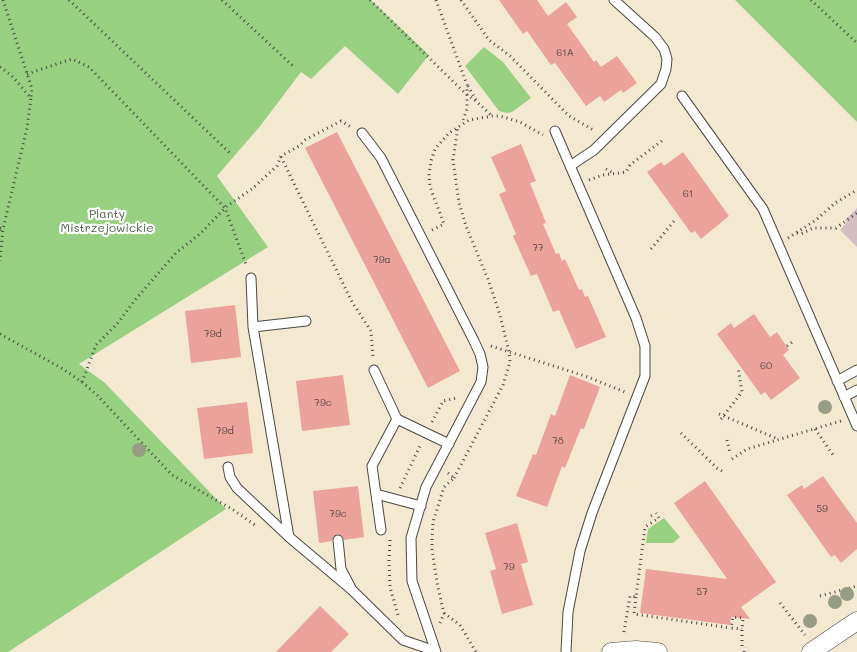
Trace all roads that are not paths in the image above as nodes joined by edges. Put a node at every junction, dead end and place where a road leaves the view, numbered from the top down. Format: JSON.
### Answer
{"nodes":[{"id":1,"x":614,"y":0,"type":"edge"},
{"id":2,"x":682,"y":96,"type":"dead end"},
{"id":3,"x":555,"y":131,"type":"road end"},
{"id":4,"x":362,"y":133,"type":"road end"},
{"id":5,"x":570,"y":166,"type":"junction"},
{"id":6,"x":251,"y":278,"type":"road end"},
{"id":7,"x":306,"y":321,"type":"dead end"},
{"id":8,"x":253,"y":327,"type":"junction"},
{"id":9,"x":374,"y":370,"type":"road end"},
{"id":10,"x":857,"y":370,"type":"edge"},
{"id":11,"x":837,"y":381,"type":"junction"},
{"id":12,"x":857,"y":390,"type":"edge"},
{"id":13,"x":844,"y":397,"type":"junction"},
{"id":14,"x":397,"y":419,"type":"junction"},
{"id":15,"x":857,"y":426,"type":"edge"},
{"id":16,"x":449,"y":444,"type":"junction"},
{"id":17,"x":228,"y":467,"type":"dead end"},
{"id":18,"x":376,"y":494,"type":"junction"},
{"id":19,"x":420,"y":506,"type":"junction"},
{"id":20,"x":381,"y":530,"type":"dead end"},
{"id":21,"x":289,"y":538,"type":"junction"},
{"id":22,"x":338,"y":540,"type":"dead end"},
{"id":23,"x":352,"y":590,"type":"junction"},
{"id":24,"x":857,"y":621,"type":"edge"},
{"id":25,"x":808,"y":645,"type":"edge"},
{"id":26,"x":436,"y":652,"type":"edge"},
{"id":27,"x":566,"y":652,"type":"edge"},
{"id":28,"x":611,"y":652,"type":"edge"},
{"id":29,"x":658,"y":652,"type":"edge"}],
"edges":[{"from":1,"to":5,"type":"lane"},
{"from":2,"to":11,"type":"lane"},
{"from":3,"to":5,"type":"lane"},
{"from":4,"to":16,"type":"lane"},
{"from":5,"to":27,"type":"lane"},
{"from":6,"to":8,"type":"lane"},
{"from":7,"to":8,"type":"lane"},
{"from":8,"to":21,"type":"lane"},
{"from":9,"to":14,"type":"lane"},
{"from":10,"to":11,"type":"lane"},
{"from":11,"to":13,"type":"lane"},
{"from":12,"to":13,"type":"lane"},
{"from":13,"to":15,"type":"lane"},
{"from":14,"to":16,"type":"lane"},
{"from":14,"to":18,"type":"lane"},
{"from":16,"to":19,"type":"lane"},
{"from":17,"to":21,"type":"lane"},
{"from":18,"to":19,"type":"lane"},
{"from":18,"to":20,"type":"lane"},
{"from":19,"to":26,"type":"lane"},
{"from":21,"to":23,"type":"lane"},
{"from":22,"to":23,"type":"lane"},
{"from":23,"to":26,"type":"lane"},
{"from":24,"to":25,"type":"street"},
{"from":28,"to":29,"type":"street"}]}
